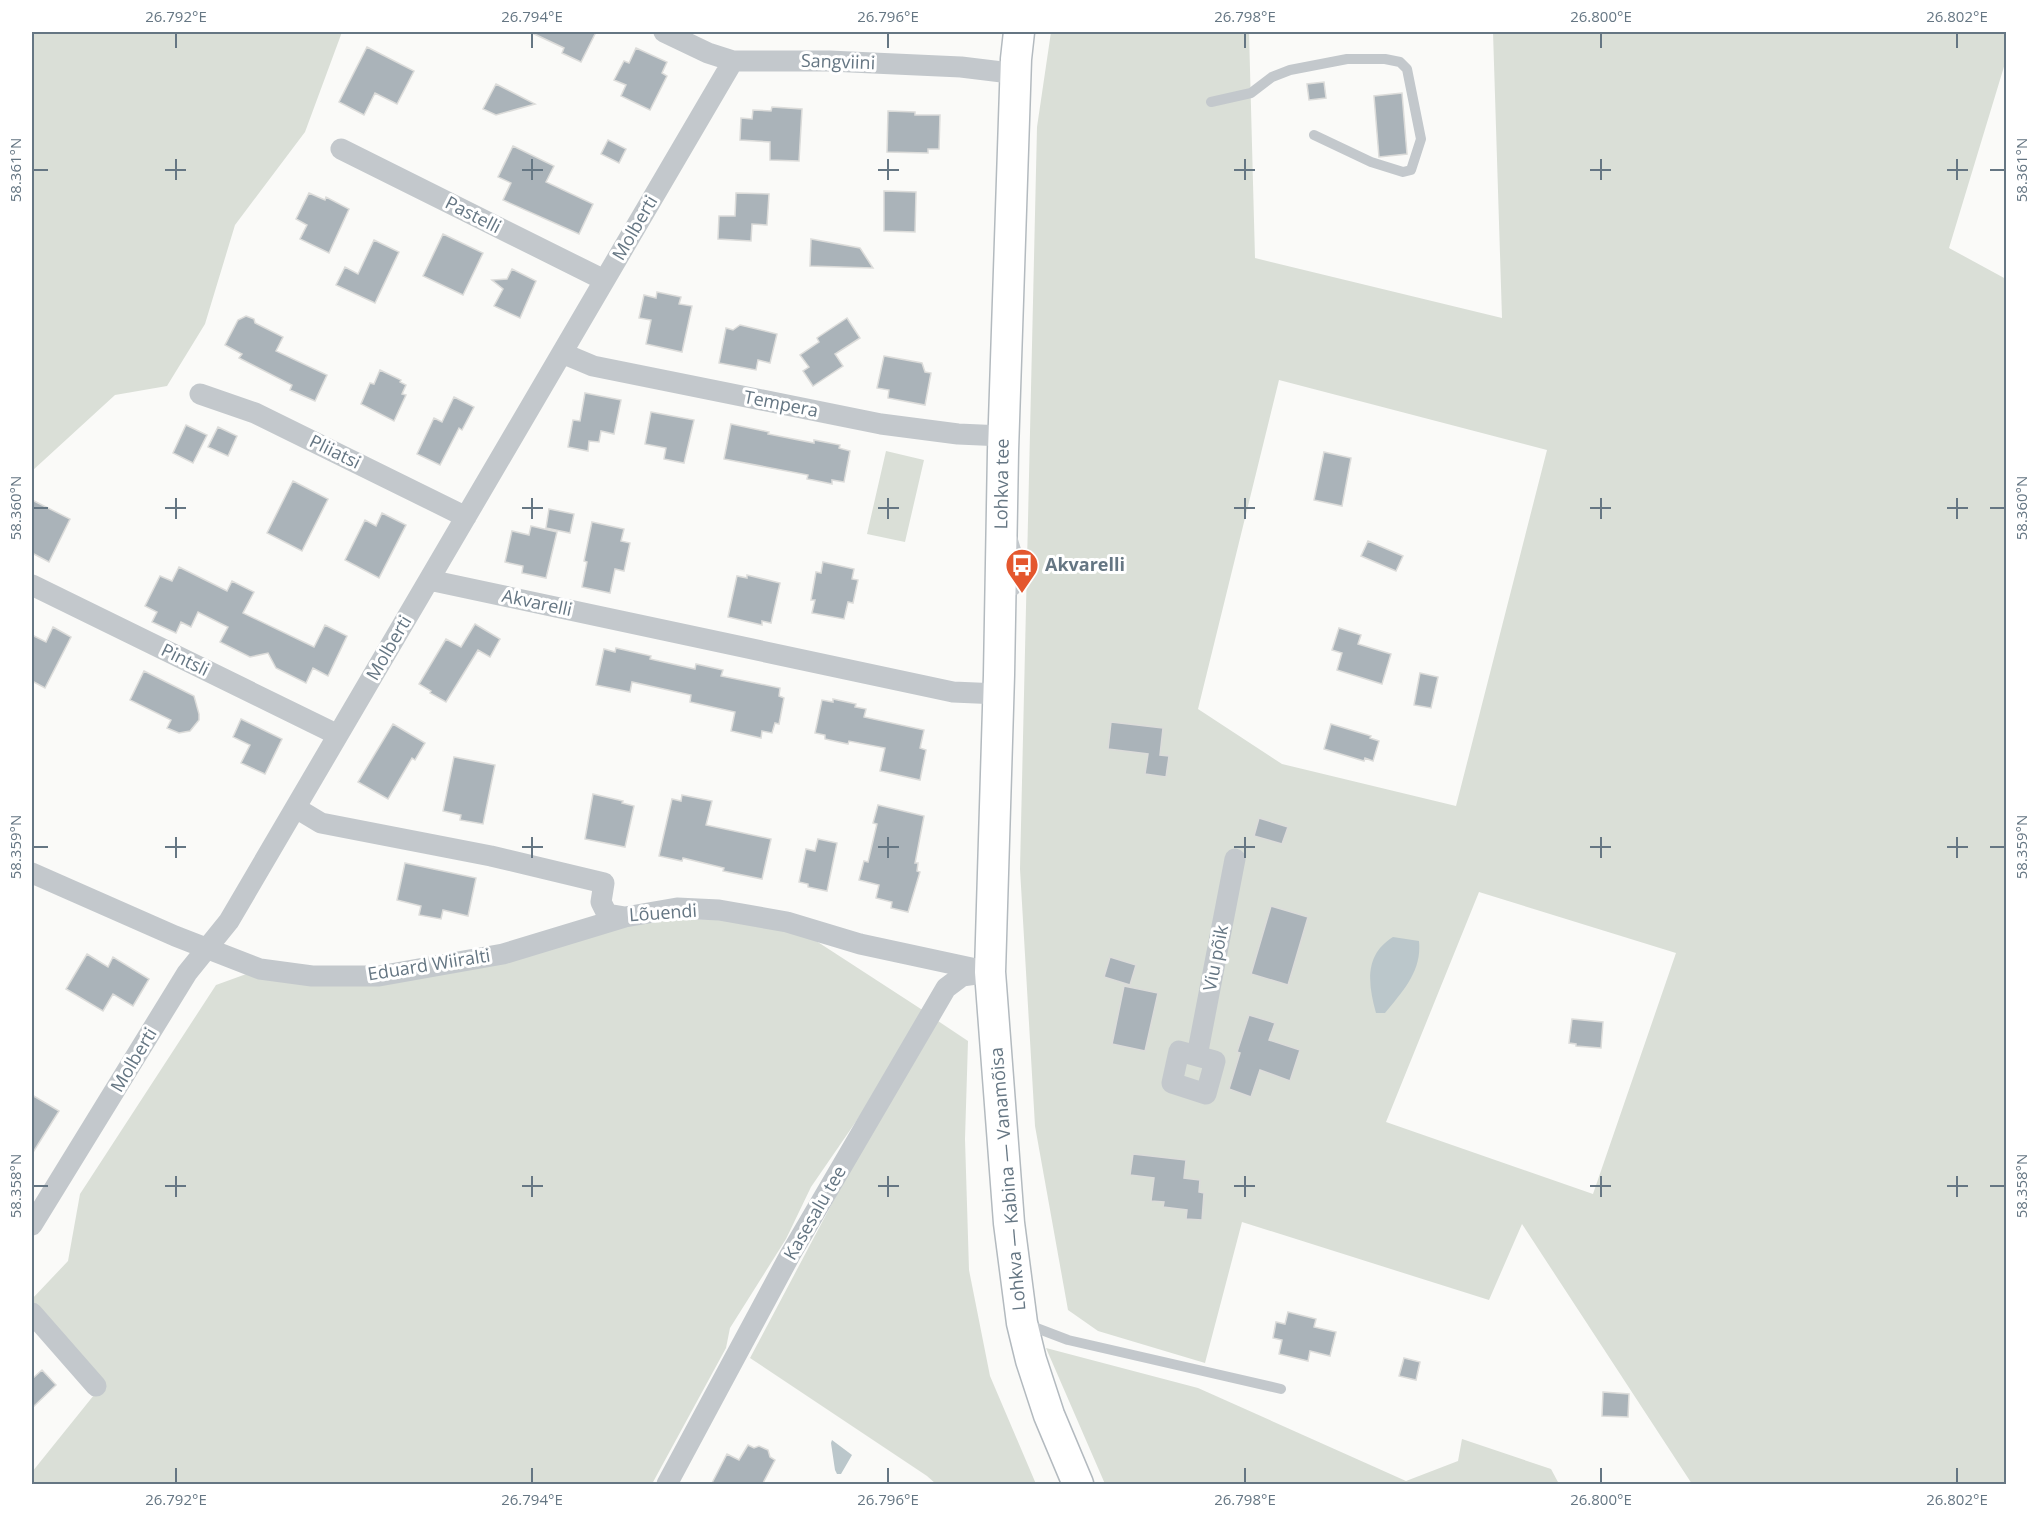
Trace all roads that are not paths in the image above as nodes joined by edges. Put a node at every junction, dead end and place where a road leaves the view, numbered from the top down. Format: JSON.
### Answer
{"nodes":[{"id":1,"x":664,"y":32,"type":"edge"},
{"id":2,"x":1019,"y":32,"type":"edge"},
{"id":3,"x":733,"y":61,"type":"junction"},
{"id":4,"x":1016,"y":78,"type":"junction"},
{"id":5,"x":1211,"y":102,"type":"dead end"},
{"id":6,"x":1314,"y":135,"type":"dead end"},
{"id":7,"x":341,"y":149,"type":"dead end"},
{"id":8,"x":604,"y":280,"type":"junction"},
{"id":9,"x":562,"y":353,"type":"junction"},
{"id":10,"x":200,"y":394,"type":"dead end"},
{"id":11,"x":1003,"y":436,"type":"junction"},
{"id":12,"x":1002,"y":499,"type":"junction"},
{"id":13,"x":466,"y":517,"type":"junction"},
{"id":14,"x":429,"y":580,"type":"junction"},
{"id":15,"x":32,"y":585,"type":"edge"},
{"id":16,"x":1015,"y":603,"type":"dead end"},
{"id":17,"x":1011,"y":636,"type":"dead end"},
{"id":18,"x":994,"y":693,"type":"junction"},
{"id":19,"x":338,"y":735,"type":"junction"},
{"id":20,"x":986,"y":765,"type":"dead end"},
{"id":21,"x":996,"y":802,"type":"junction"},
{"id":22,"x":296,"y":808,"type":"junction"},
{"id":23,"x":1235,"y":859,"type":"dead end"},
{"id":24,"x":32,"y":873,"type":"edge"},
{"id":25,"x":625,"y":916,"type":"junction"},
{"id":26,"x":207,"y":949,"type":"junction"},
{"id":27,"x":990,"y":972,"type":"junction"},
{"id":28,"x":1197,"y":1056,"type":"dead end"},
{"id":29,"x":32,"y":1226,"type":"edge"},
{"id":30,"x":32,"y":1313,"type":"edge"},
{"id":31,"x":1022,"y":1323,"type":"junction"},
{"id":32,"x":96,"y":1386,"type":"dead end"},
{"id":33,"x":1281,"y":1389,"type":"dead end"},
{"id":34,"x":667,"y":1485,"type":"edge"},
{"id":35,"x":1078,"y":1485,"type":"edge"}],
"edges":[{"from":1,"to":3,"type":"street","name":"Sangviini"},
{"from":2,"to":4,"type":"street","name":"Lohkva tee"},
{"from":3,"to":4,"type":"street","name":"Sangviini"},
{"from":3,"to":8,"type":"street","name":"Molberti"},
{"from":4,"to":11,"type":"street","name":"Lohkva tee"},
{"from":5,"to":6,"type":"lane"},
{"from":7,"to":8,"type":"street","name":"Pastelli"},
{"from":8,"to":9,"type":"street","name":"Molberti"},
{"from":9,"to":11,"type":"street","name":"Tempera"},
{"from":9,"to":13,"type":"street","name":"Molberti"},
{"from":10,"to":13,"type":"street","name":"Pliiatsi"},
{"from":11,"to":12,"type":"street","name":"Lohkva tee"},
{"from":12,"to":16,"type":"lane"},
{"from":12,"to":18,"type":"street","name":"Lohkva tee"},
{"from":13,"to":14,"type":"street","name":"Molberti"},
{"from":14,"to":18,"type":"street","name":"Akvarelli"},
{"from":14,"to":19,"type":"street","name":"Molberti"},
{"from":15,"to":19,"type":"street","name":"Pintsli"},
{"from":17,"to":18,"type":"lane"},
{"from":18,"to":21,"type":"street","name":"Lohkva tee"},
{"from":19,"to":22,"type":"street","name":"Molberti"},
{"from":20,"to":21,"type":"lane"},
{"from":21,"to":27,"type":"street","name":"Lohkva tee"},
{"from":22,"to":25,"type":"street","name":"Lõuendi"},
{"from":22,"to":26,"type":"street","name":"Molberti"},
{"from":23,"to":28,"type":"street","name":"Viu põik"},
{"from":24,"to":26,"type":"street","name":"Eduard Wiiralti"},
{"from":25,"to":26,"type":"street","name":"Eduard Wiiralti"},
{"from":25,"to":27,"type":"street","name":"Lõuendi"},
{"from":26,"to":29,"type":"street","name":"Molberti"},
{"from":27,"to":31,"type":"street","name":"Lohkva — Kabina — Vanamõisa"},
{"from":27,"to":34,"type":"street","name":"Kasesalu tee"},
{"from":30,"to":32,"type":"street"},
{"from":31,"to":33,"type":"lane"},
{"from":31,"to":35,"type":"street","name":"Lohkva — Kabina — Vanamõisa"}]}
